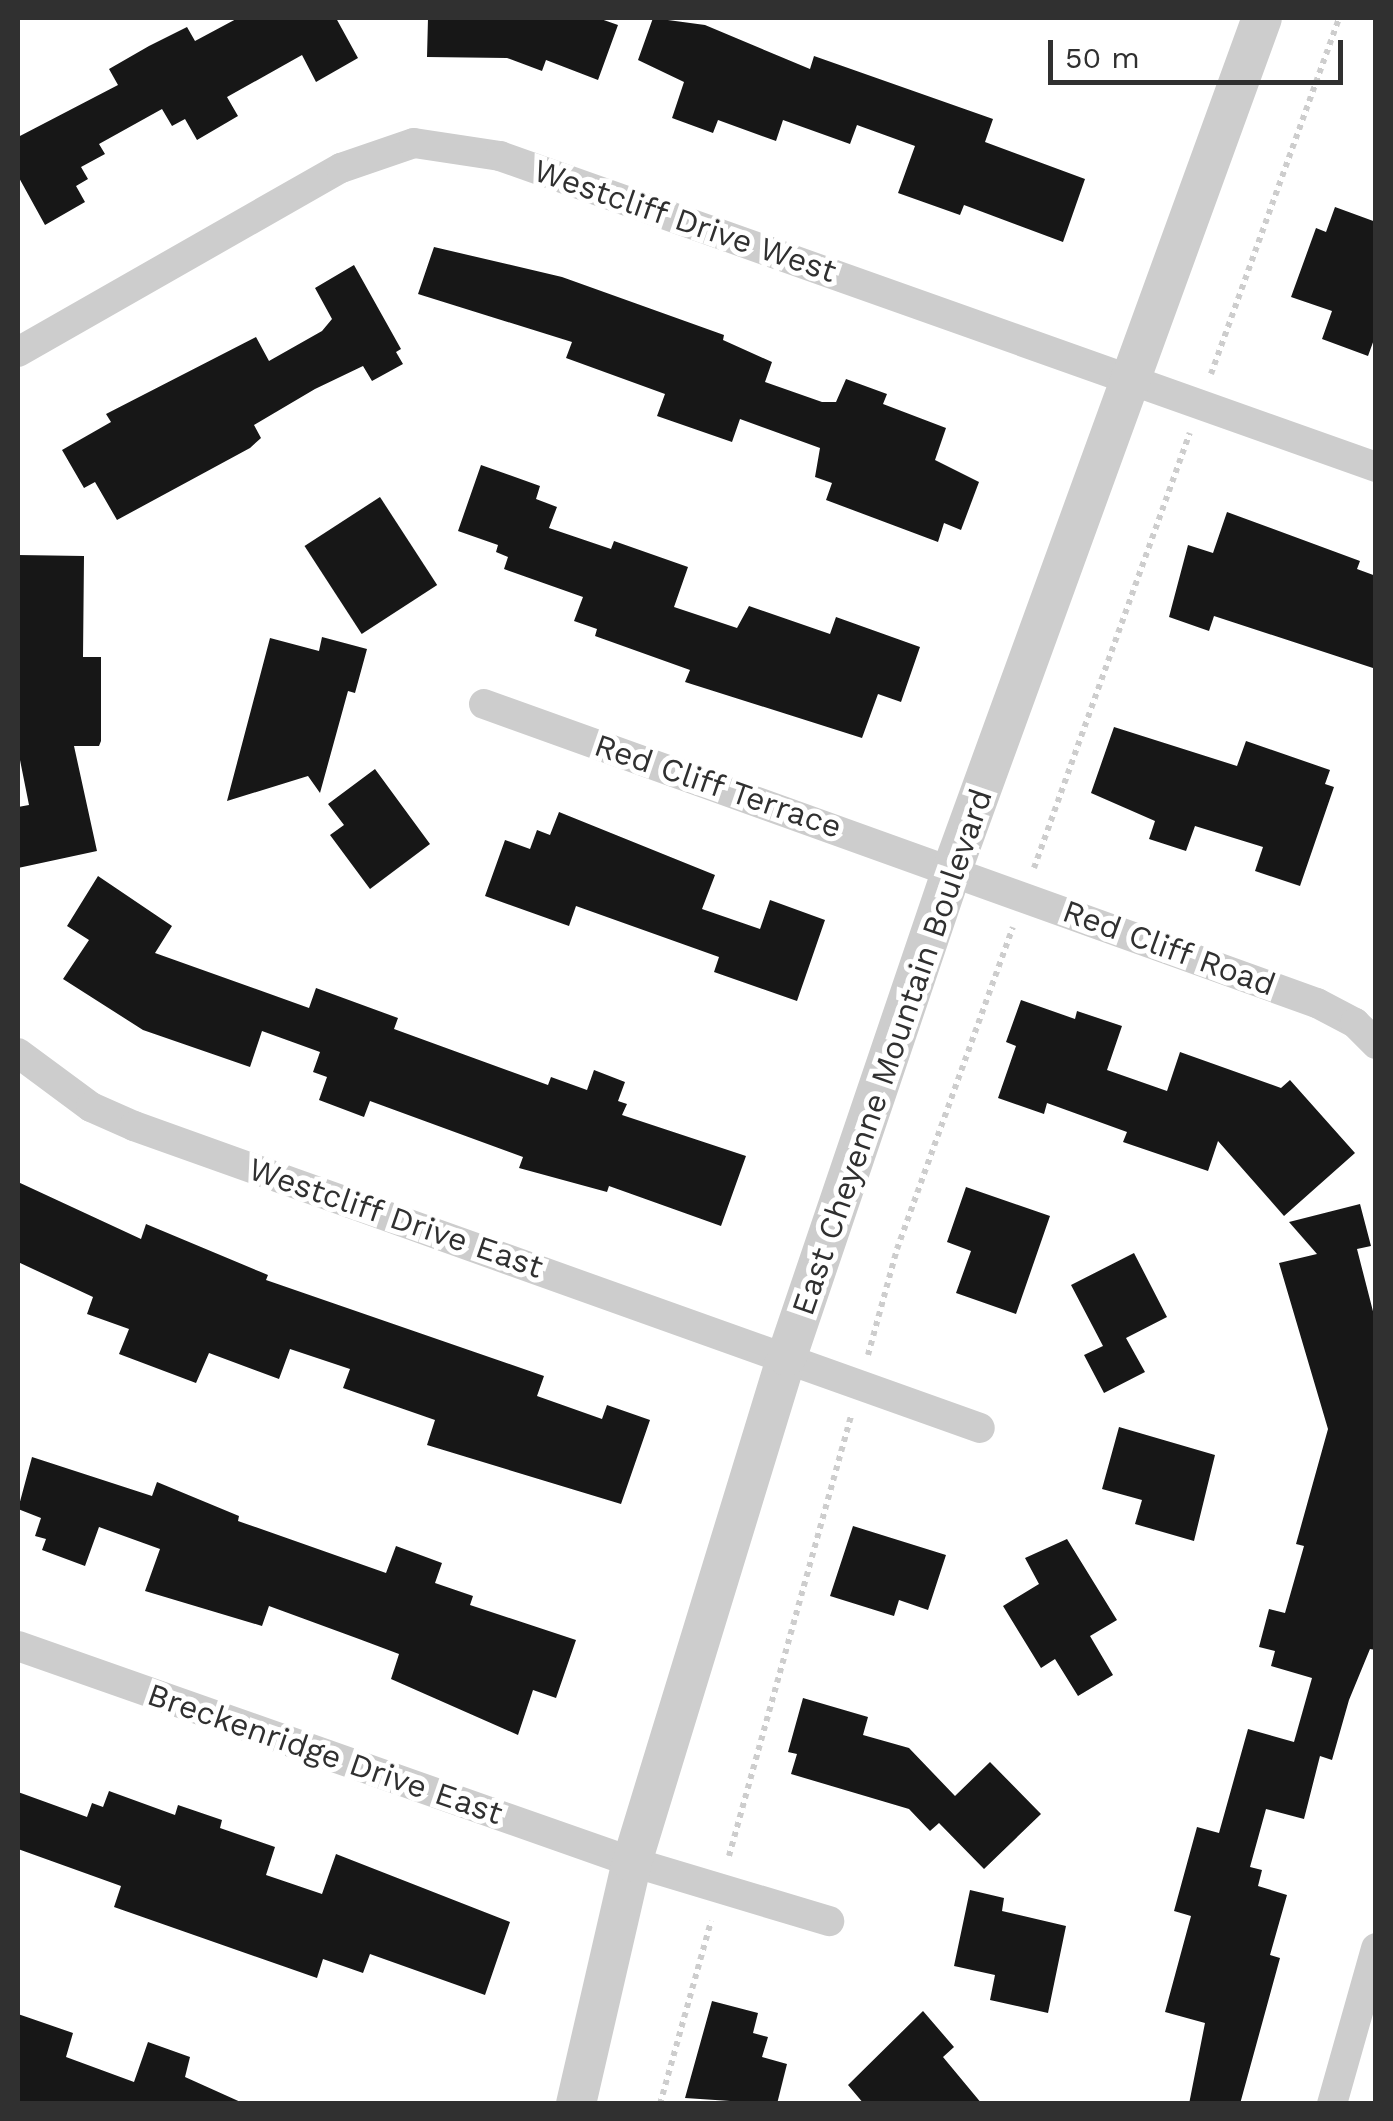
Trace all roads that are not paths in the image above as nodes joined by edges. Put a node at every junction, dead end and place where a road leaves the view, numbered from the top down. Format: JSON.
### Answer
{"nodes":[{"id":1,"x":1262,"y":18,"type":"edge"},
{"id":2,"x":18,"y":352,"type":"edge"},
{"id":3,"x":1134,"y":379,"type":"junction"},
{"id":4,"x":1376,"y":466,"type":"edge"},
{"id":5,"x":484,"y":704,"type":"dead end"},
{"id":6,"x":953,"y":867,"type":"junction"},
{"id":7,"x":1376,"y":1044,"type":"edge"},
{"id":8,"x":18,"y":1053,"type":"edge"},
{"id":9,"x":788,"y":1356,"type":"junction"},
{"id":10,"x":980,"y":1428,"type":"dead end"},
{"id":11,"x":18,"y":1646,"type":"edge"},
{"id":12,"x":632,"y":1862,"type":"junction"},
{"id":13,"x":829,"y":1922,"type":"dead end"},
{"id":14,"x":1376,"y":1948,"type":"edge"},
{"id":15,"x":576,"y":2104,"type":"edge"},
{"id":16,"x":1332,"y":2104,"type":"edge"}],
"edges":[{"from":1,"to":3,"type":"street","name":"East Cheyenne Mountain Boulevard"},
{"from":2,"to":3,"type":"street","name":"Westcliff Drive West"},
{"from":3,"to":4,"type":"street","name":"Westcliff Drive West"},
{"from":3,"to":6,"type":"street","name":"East Cheyenne Mountain Boulevard"},
{"from":5,"to":6,"type":"street","name":"Red Cliff Terrace"},
{"from":6,"to":7,"type":"street","name":"Red Cliff Road"},
{"from":6,"to":9,"type":"street","name":"East Cheyenne Mountain Boulevard"},
{"from":8,"to":9,"type":"street","name":"Westcliff Drive East"},
{"from":9,"to":10,"type":"street","name":"Westcliff Drive East"},
{"from":9,"to":12,"type":"street","name":"East Cheyenne Mountain Boulevard"},
{"from":11,"to":12,"type":"street","name":"Breckenridge Drive East"},
{"from":12,"to":13,"type":"street","name":"Breckenridge Drive East"},
{"from":12,"to":15,"type":"street","name":"East Cheyenne Mountain Boulevard"},
{"from":14,"to":16,"type":"street"}]}
